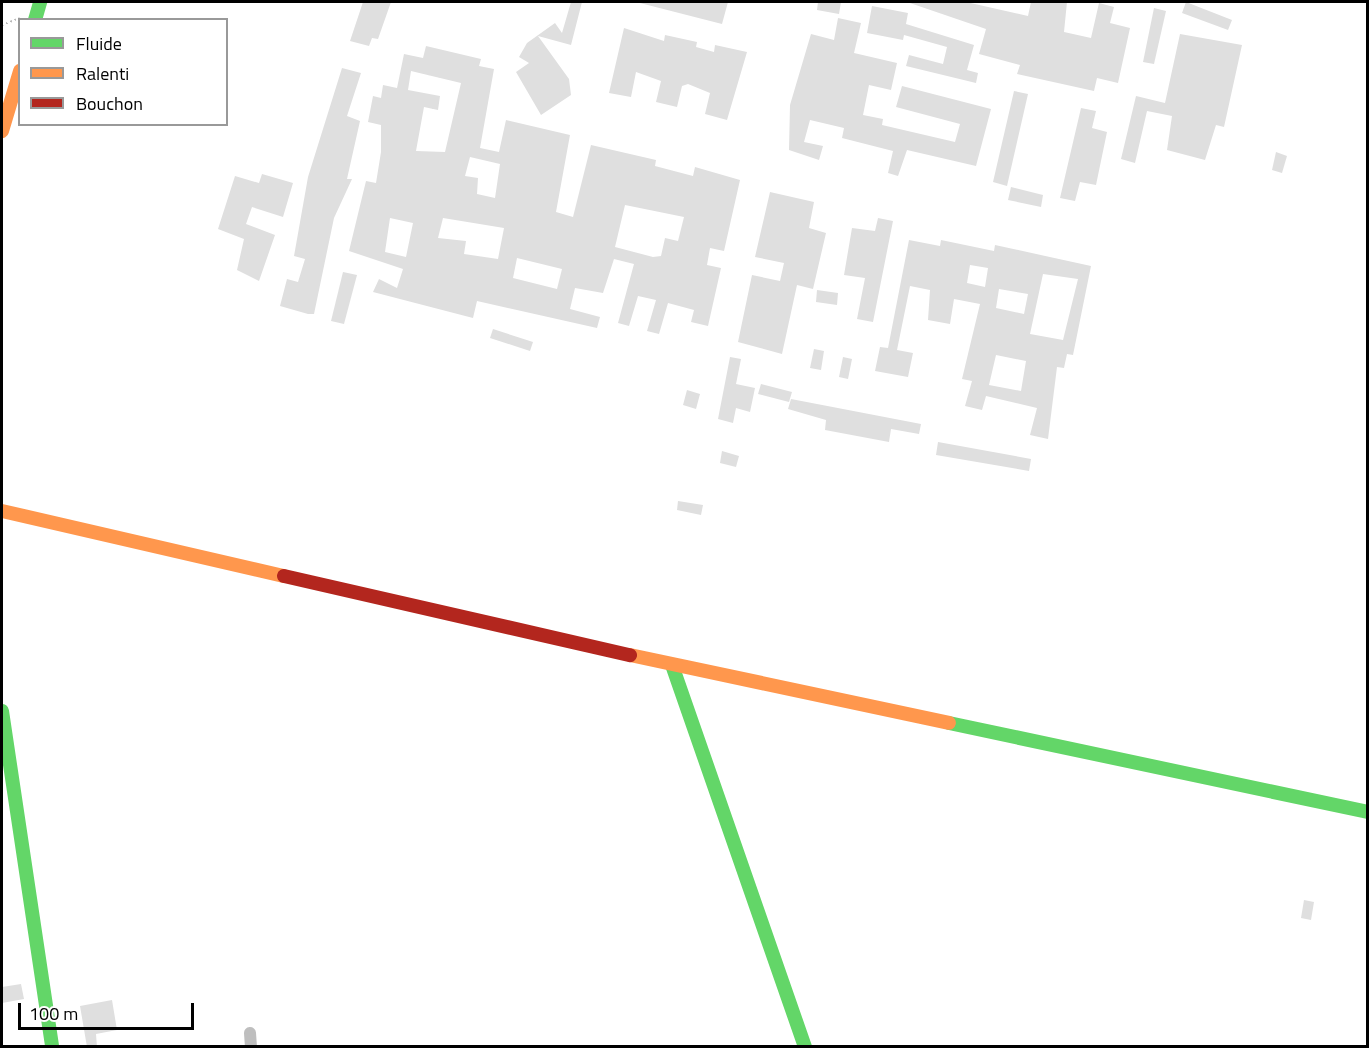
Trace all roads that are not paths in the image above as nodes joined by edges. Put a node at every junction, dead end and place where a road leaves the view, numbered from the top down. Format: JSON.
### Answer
{"nodes":[{"id":1,"x":18,"y":78,"type":"edge"},
{"id":2,"x":2,"y":131,"type":"edge"},
{"id":3,"x":2,"y":511,"type":"edge"},
{"id":4,"x":672,"y":665,"type":"junction"},
{"id":5,"x":2,"y":711,"type":"edge"},
{"id":6,"x":1368,"y":812,"type":"edge"},
{"id":7,"x":250,"y":1033,"type":"dead end"},
{"id":8,"x":52,"y":1047,"type":"edge"},
{"id":9,"x":251,"y":1047,"type":"edge"},
{"id":10,"x":805,"y":1047,"type":"edge"}],
"edges":[{"from":1,"to":2,"type":"main road"},
{"from":3,"to":4,"type":"main road"},
{"from":4,"to":6,"type":"main road"},
{"from":4,"to":10,"type":"main road"},
{"from":5,"to":8,"type":"main road"},
{"from":7,"to":9,"type":"street"}]}
